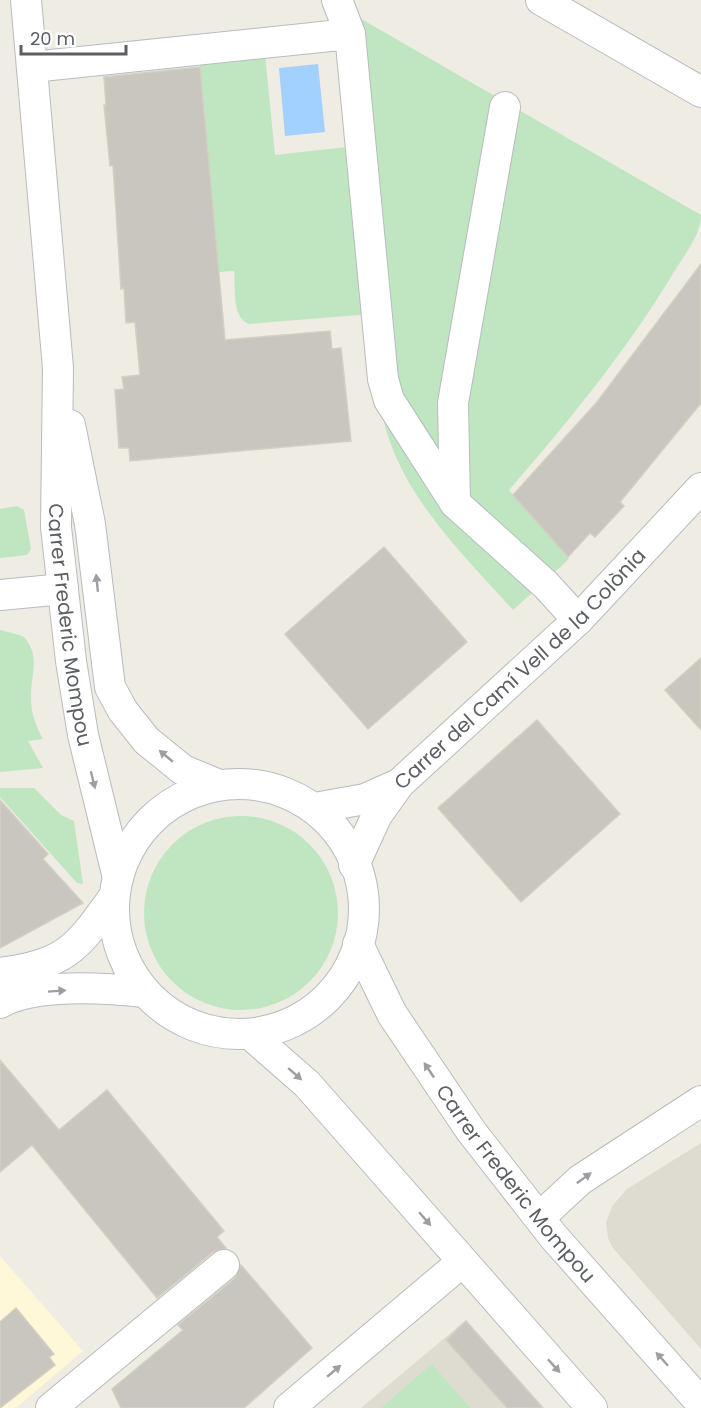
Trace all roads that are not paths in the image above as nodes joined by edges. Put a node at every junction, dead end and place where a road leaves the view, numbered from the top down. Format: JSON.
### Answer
{"nodes":[{"id":1,"x":26,"y":0,"type":"edge"},
{"id":2,"x":337,"y":0,"type":"edge"},
{"id":3,"x":541,"y":0,"type":"edge"},
{"id":4,"x":350,"y":34,"type":"junction"},
{"id":5,"x":32,"y":67,"type":"junction"},
{"id":6,"x":701,"y":92,"type":"edge"},
{"id":7,"x":506,"y":107,"type":"dead end"},
{"id":8,"x":58,"y":368,"type":"junction"},
{"id":9,"x":701,"y":488,"type":"edge"},
{"id":10,"x":455,"y":503,"type":"junction"},
{"id":11,"x":63,"y":589,"type":"junction"},
{"id":12,"x":0,"y":595,"type":"edge"},
{"id":13,"x":578,"y":620,"type":"junction"},
{"id":14,"x":218,"y":784,"type":"junction"},
{"id":15,"x":399,"y":784,"type":"junction"},
{"id":16,"x":315,"y":808,"type":"junction"},
{"id":17,"x":354,"y":865,"type":"junction"},
{"id":18,"x":116,"y":888,"type":"junction"},
{"id":19,"x":358,"y":944,"type":"junction"},
{"id":20,"x":0,"y":973,"type":"edge"},
{"id":21,"x":144,"y":992,"type":"junction"},
{"id":22,"x":0,"y":1003,"type":"edge"},
{"id":23,"x":251,"y":1035,"type":"junction"},
{"id":24,"x":701,"y":1101,"type":"edge"},
{"id":25,"x":540,"y":1217,"type":"junction"},
{"id":26,"x":462,"y":1262,"type":"junction"},
{"id":27,"x":224,"y":1265,"type":"dead end"},
{"id":28,"x":701,"y":1403,"type":"edge"},
{"id":29,"x":51,"y":1408,"type":"edge"},
{"id":30,"x":289,"y":1408,"type":"edge"},
{"id":31,"x":592,"y":1408,"type":"edge"}],
"edges":[{"from":1,"to":5,"type":"street","name":"Carrer Frederic Mompou"},
{"from":2,"to":4,"type":"street"},
{"from":3,"to":6,"type":"street"},
{"from":4,"to":5,"type":"street"},
{"from":4,"to":10,"type":"street"},
{"from":5,"to":8,"type":"street","name":"Carrer Frederic Mompou"},
{"from":7,"to":10,"type":"street"},
{"from":8,"to":11,"type":"street","name":"Carrer Frederic Mompou"},
{"from":14,"to":8,"type":"street","name":"Carrer Frederic Mompou","one_way":true},
{"from":9,"to":13,"type":"street","name":"Carrer del Camí Vell de la Colònia"},
{"from":10,"to":13,"type":"street"},
{"from":11,"to":12,"type":"street"},
{"from":11,"to":18,"type":"street","name":"Carrer Frederic Mompou","one_way":true},
{"from":13,"to":15,"type":"street","name":"Carrer del Camí Vell de la Colònia"},
{"from":14,"to":16,"type":"street"},
{"from":14,"to":18,"type":"street"},
{"from":15,"to":16,"type":"street","name":"Carrer del Camí Vell de la Colònia"},
{"from":15,"to":17,"type":"street"},
{"from":16,"to":17,"type":"street"},
{"from":17,"to":19,"type":"street"},
{"from":18,"to":20,"type":"street"},
{"from":18,"to":21,"type":"street","name":"Carrer Frederic Mompou"},
{"from":19,"to":23,"type":"street"},
{"from":25,"to":19,"type":"street","name":"Carrer Frederic Mompou","one_way":true},
{"from":22,"to":21,"type":"street","one_way":true},
{"from":21,"to":23,"type":"street"},
{"from":23,"to":26,"type":"street","one_way":true},
{"from":25,"to":24,"type":"street","one_way":true},
{"from":28,"to":25,"type":"street","name":"Carrer Frederic Mompou","one_way":true},
{"from":30,"to":26,"type":"street","one_way":true},
{"from":26,"to":31,"type":"street","one_way":true},
{"from":27,"to":29,"type":"street"}]}
